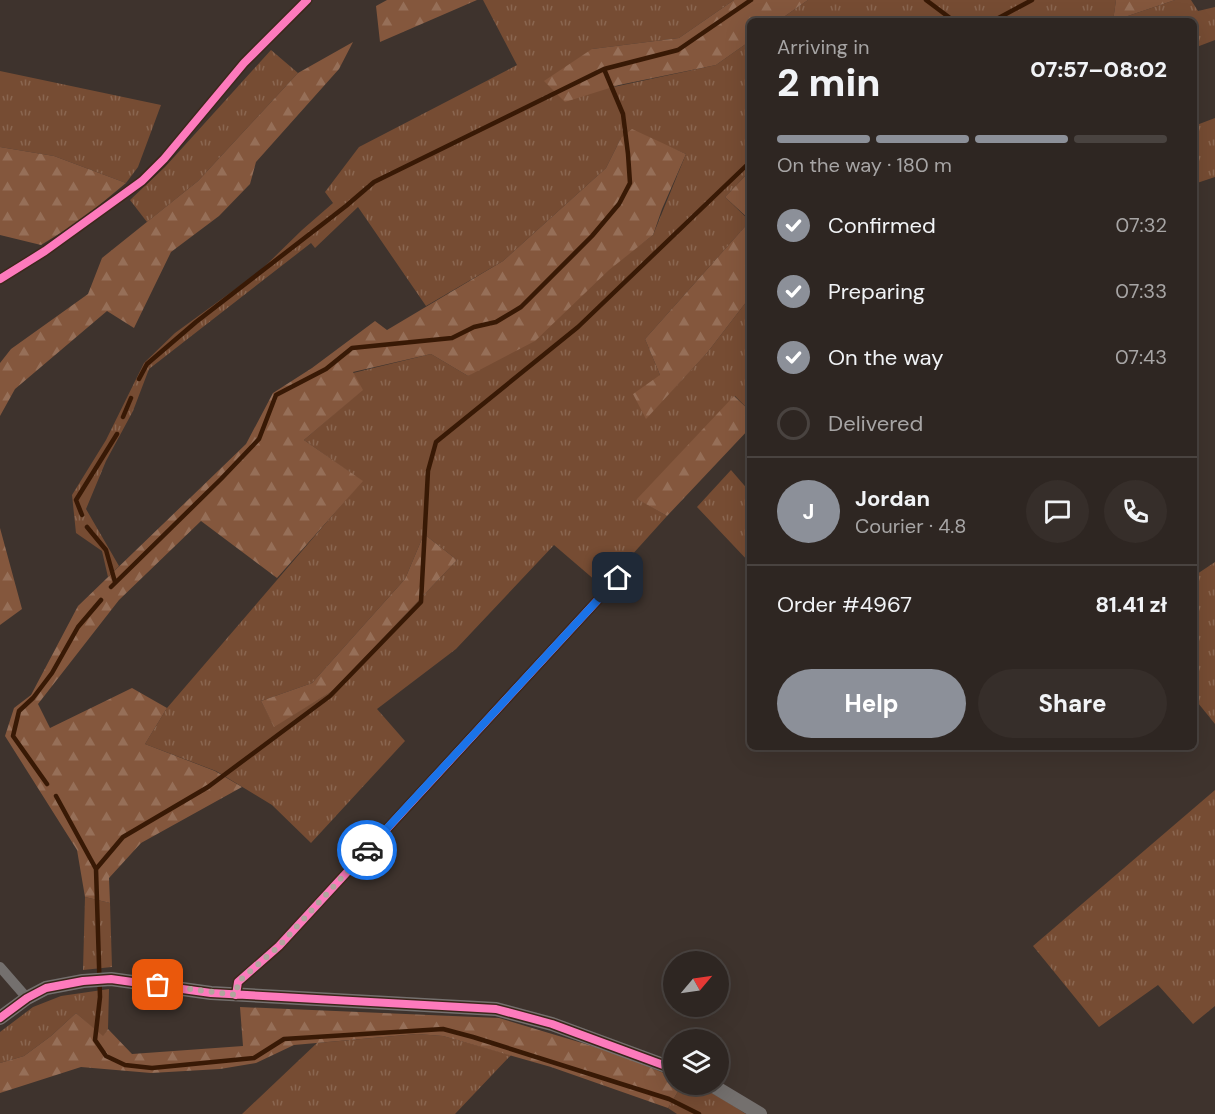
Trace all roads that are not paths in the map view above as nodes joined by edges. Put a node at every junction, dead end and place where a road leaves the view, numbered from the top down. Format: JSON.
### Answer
{"nodes":[{"id":1,"x":307,"y":0,"type":"edge"},
{"id":2,"x":0,"y":279,"type":"edge"},
{"id":3,"x":618,"y":578,"type":"dead end"},
{"id":4,"x":0,"y":967,"type":"edge"},
{"id":5,"x":236,"y":995,"type":"junction"},
{"id":6,"x":27,"y":998,"type":"junction"},
{"id":7,"x":0,"y":1018,"type":"edge"},
{"id":8,"x":663,"y":1065,"type":"edge"},
{"id":9,"x":728,"y":1095,"type":"edge"},
{"id":10,"x":760,"y":1114,"type":"edge"}],
"edges":[{"from":1,"to":2,"type":"street"},
{"from":3,"to":5,"type":"street"},
{"from":4,"to":6,"type":"street"},
{"from":5,"to":6,"type":"street"},
{"from":5,"to":8,"type":"street"},
{"from":6,"to":7,"type":"street"},
{"from":9,"to":10,"type":"street"}]}
